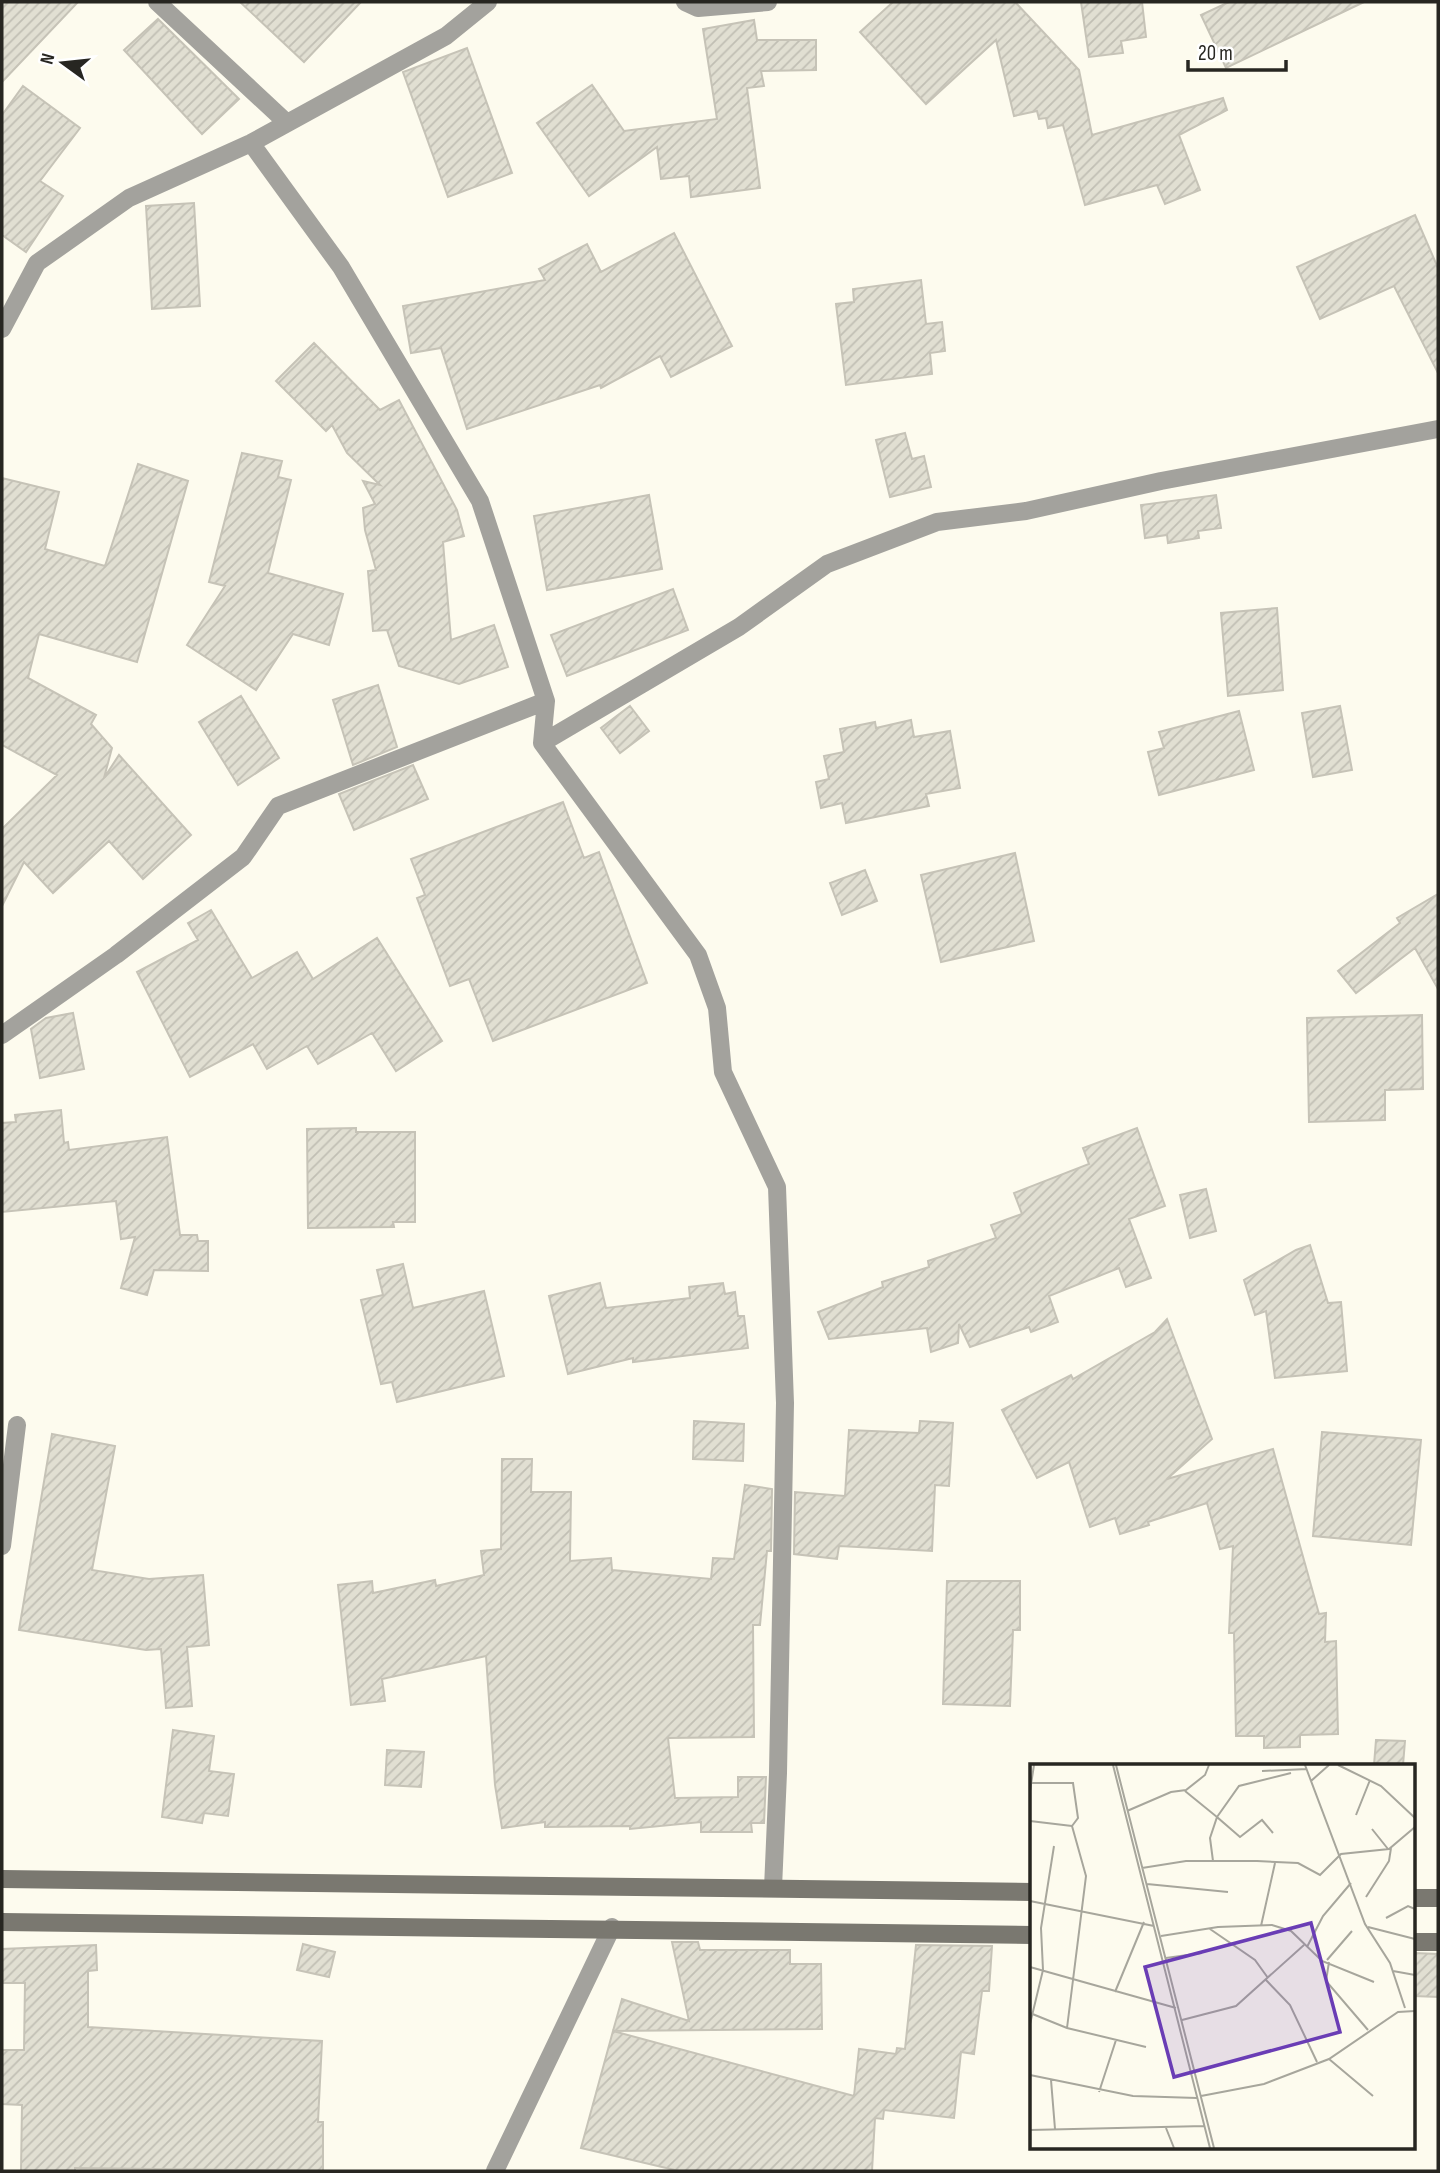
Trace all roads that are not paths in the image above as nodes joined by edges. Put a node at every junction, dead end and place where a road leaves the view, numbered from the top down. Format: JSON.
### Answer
{"nodes":[{"id":1,"x":157,"y":2,"type":"edge"},
{"id":2,"x":488,"y":2,"type":"edge"},
{"id":3,"x":685,"y":2,"type":"edge"},
{"id":4,"x":768,"y":2,"type":"edge"},
{"id":5,"x":286,"y":123,"type":"junction"},
{"id":6,"x":251,"y":143,"type":"junction"},
{"id":7,"x":2,"y":329,"type":"edge"},
{"id":8,"x":1438,"y":429,"type":"edge"},
{"id":9,"x":546,"y":701,"type":"junction"},
{"id":10,"x":542,"y":743,"type":"junction"},
{"id":11,"x":2,"y":1035,"type":"edge"},
{"id":12,"x":17,"y":1425,"type":"dead end"},
{"id":13,"x":2,"y":1546,"type":"edge"},
{"id":14,"x":2,"y":1880,"type":"edge"},
{"id":15,"x":773,"y":1888,"type":"junction"},
{"id":16,"x":1030,"y":1892,"type":"edge"},
{"id":17,"x":1416,"y":1898,"type":"edge"},
{"id":18,"x":1438,"y":1898,"type":"edge"},
{"id":19,"x":2,"y":1922,"type":"edge"},
{"id":20,"x":612,"y":1927,"type":"junction"},
{"id":21,"x":1030,"y":1935,"type":"edge"},
{"id":22,"x":1416,"y":1942,"type":"edge"},
{"id":23,"x":1438,"y":1942,"type":"edge"},
{"id":24,"x":495,"y":2171,"type":"edge"}],
"edges":[{"from":1,"to":5,"type":"street"},
{"from":2,"to":5,"type":"street"},
{"from":3,"to":4,"type":"street"},
{"from":5,"to":6,"type":"street"},
{"from":6,"to":7,"type":"street"},
{"from":6,"to":9,"type":"street"},
{"from":8,"to":10,"type":"street"},
{"from":9,"to":10,"type":"street"},
{"from":9,"to":11,"type":"street"},
{"from":10,"to":15,"type":"street"},
{"from":12,"to":13,"type":"street"},
{"from":14,"to":15,"type":"street"},
{"from":15,"to":16,"type":"street"},
{"from":17,"to":18,"type":"street"},
{"from":19,"to":20,"type":"street"},
{"from":20,"to":21,"type":"street"},
{"from":20,"to":24,"type":"street"},
{"from":22,"to":23,"type":"street"}]}
